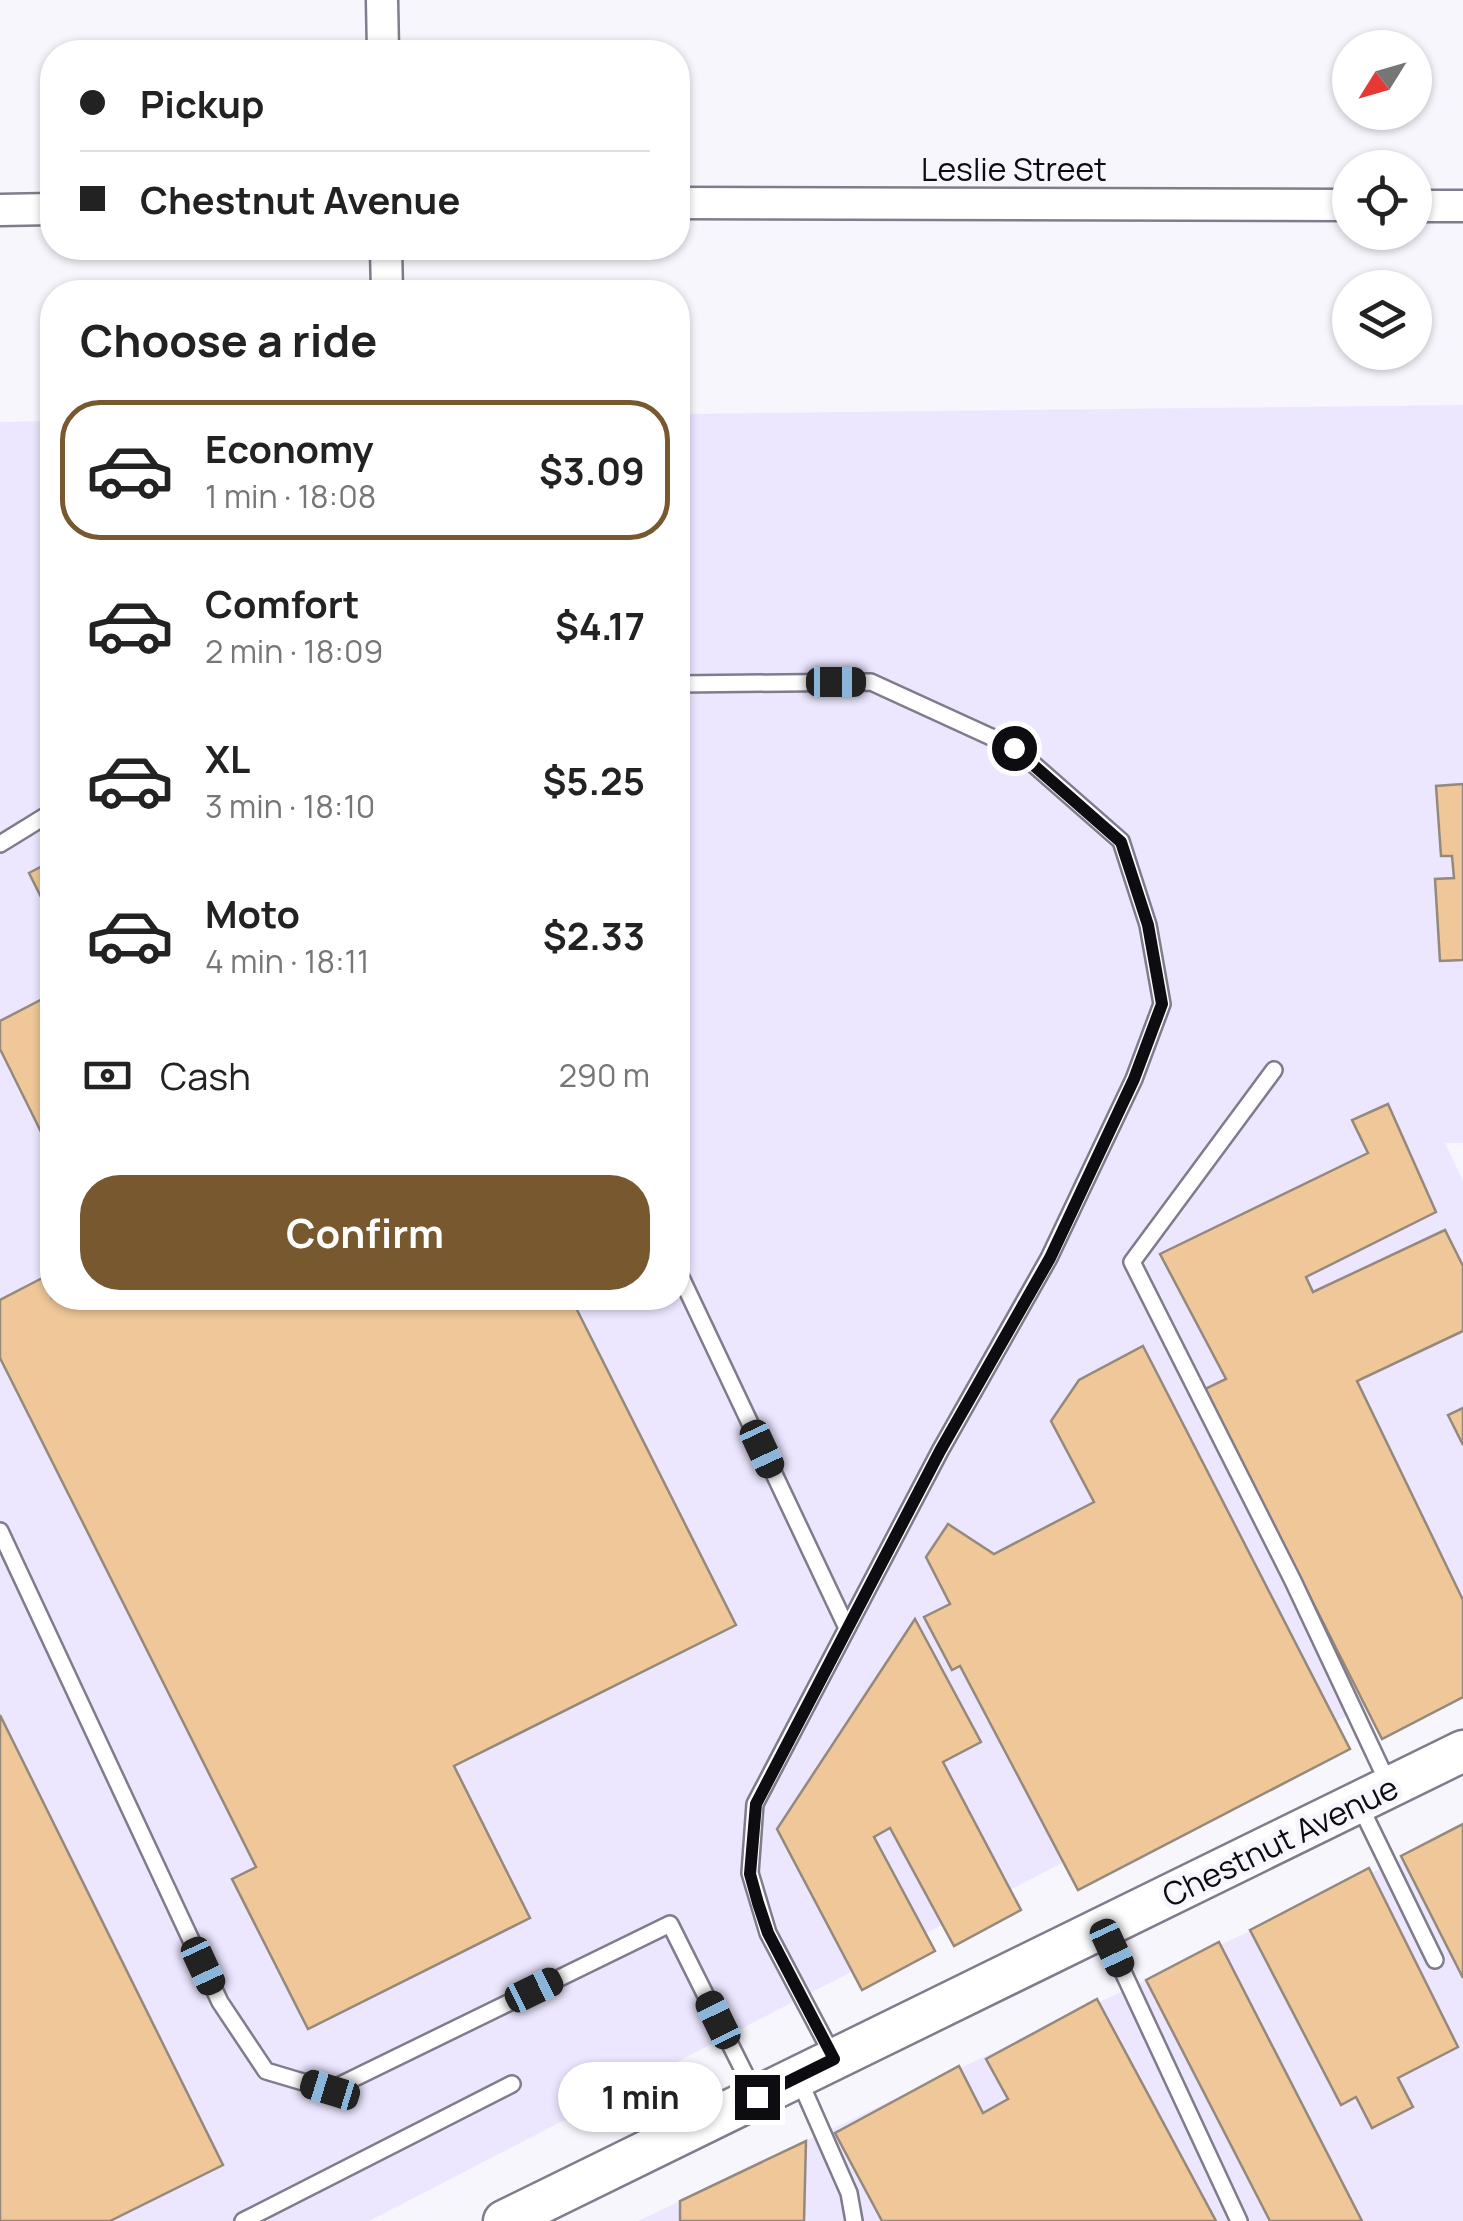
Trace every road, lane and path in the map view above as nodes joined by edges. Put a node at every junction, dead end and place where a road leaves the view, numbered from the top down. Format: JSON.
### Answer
{"nodes":[{"id":1,"x":382,"y":0,"type":"edge"},
{"id":2,"x":384,"y":40,"type":"edge"},
{"id":3,"x":690,"y":203,"type":"edge"},
{"id":4,"x":1332,"y":205,"type":"edge"},
{"id":5,"x":1432,"y":206,"type":"edge"},
{"id":6,"x":1463,"y":206,"type":"edge"},
{"id":7,"x":40,"y":209,"type":"edge"},
{"id":8,"x":0,"y":210,"type":"edge"},
{"id":9,"x":690,"y":684,"type":"edge"},
{"id":10,"x":40,"y":819,"type":"edge"},
{"id":11,"x":0,"y":844,"type":"edge"},
{"id":12,"x":1274,"y":1070,"type":"dead end"},
{"id":13,"x":690,"y":1296,"type":"edge"},
{"id":14,"x":0,"y":1531,"type":"edge"},
{"id":15,"x":848,"y":1628,"type":"junction"},
{"id":16,"x":1463,"y":1751,"type":"edge"},
{"id":17,"x":1374,"y":1795,"type":"junction"},
{"id":18,"x":1102,"y":1928,"type":"junction"},
{"id":19,"x":1435,"y":1960,"type":"dead end"},
{"id":20,"x":834,"y":2059,"type":"junction"},
{"id":21,"x":798,"y":2076,"type":"junction"},
{"id":22,"x":512,"y":2084,"type":"dead end"},
{"id":23,"x":757,"y":2097,"type":"junction"},
{"id":24,"x":243,"y":2221,"type":"edge"},
{"id":25,"x":504,"y":2221,"type":"edge"},
{"id":26,"x":854,"y":2221,"type":"edge"},
{"id":27,"x":1240,"y":2221,"type":"edge"}],
"edges":[{"from":1,"to":2,"type":"street"},
{"from":3,"to":4,"type":"street","name":"Leslie Street"},
{"from":5,"to":6,"type":"street"},
{"from":7,"to":8,"type":"street"},
{"from":9,"to":15,"type":"lane"},
{"from":10,"to":11,"type":"lane"},
{"from":12,"to":17,"type":"lane"},
{"from":13,"to":15,"type":"lane"},
{"from":14,"to":23,"type":"lane"},
{"from":15,"to":20,"type":"lane"},
{"from":16,"to":17,"type":"main road","name":"Chestnut Avenue"},
{"from":17,"to":18,"type":"main road","name":"Chestnut Avenue"},
{"from":17,"to":19,"type":"lane"},
{"from":18,"to":20,"type":"main road","name":"Chestnut Avenue"},
{"from":18,"to":27,"type":"lane"},
{"from":20,"to":21,"type":"main road","name":"Chestnut Avenue"},
{"from":21,"to":23,"type":"main road","name":"Chestnut Avenue"},
{"from":21,"to":26,"type":"lane"},
{"from":22,"to":24,"type":"lane"},
{"from":23,"to":25,"type":"main road","name":"Chestnut Avenue"}]}
